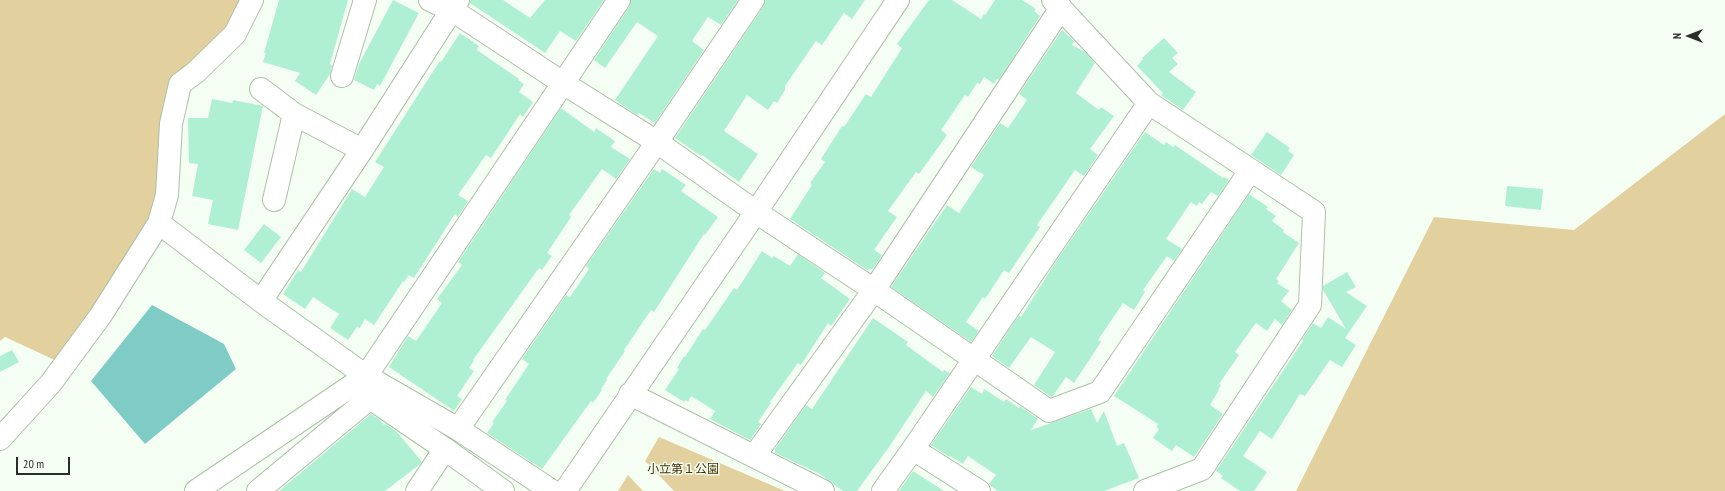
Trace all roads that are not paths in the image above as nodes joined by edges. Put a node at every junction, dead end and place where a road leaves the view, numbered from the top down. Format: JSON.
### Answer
{"nodes":[{"id":1,"x":252,"y":0,"type":"edge"},
{"id":2,"x":365,"y":0,"type":"edge"},
{"id":3,"x":430,"y":0,"type":"edge"},
{"id":4,"x":619,"y":0,"type":"edge"},
{"id":5,"x":753,"y":0,"type":"edge"},
{"id":6,"x":898,"y":0,"type":"edge"},
{"id":7,"x":1057,"y":4,"type":"edge"},
{"id":8,"x":455,"y":5,"type":"edge"},
{"id":9,"x":342,"y":76,"type":"dead end"},
{"id":10,"x":563,"y":83,"type":"junction"},
{"id":11,"x":261,"y":89,"type":"dead end"},
{"id":12,"x":1149,"y":103,"type":"junction"},
{"id":13,"x":294,"y":114,"type":"junction"},
{"id":14,"x":657,"y":142,"type":"junction"},
{"id":15,"x":362,"y":150,"type":"junction"},
{"id":16,"x":1250,"y":171,"type":"junction"},
{"id":17,"x":274,"y":200,"type":"dead end"},
{"id":18,"x":756,"y":212,"type":"junction"},
{"id":19,"x":160,"y":223,"type":"junction"},
{"id":20,"x":874,"y":290,"type":"junction"},
{"id":21,"x":261,"y":301,"type":"junction"},
{"id":22,"x":973,"y":360,"type":"junction"},
{"id":23,"x":370,"y":385,"type":"junction"},
{"id":24,"x":630,"y":394,"type":"junction"},
{"id":25,"x":458,"y":429,"type":"junction"},
{"id":26,"x":0,"y":439,"type":"edge"},
{"id":27,"x":445,"y":449,"type":"junction"},
{"id":28,"x":913,"y":449,"type":"junction"},
{"id":29,"x":755,"y":455,"type":"junction"},
{"id":30,"x":196,"y":491,"type":"edge"},
{"id":31,"x":258,"y":491,"type":"edge"},
{"id":32,"x":418,"y":491,"type":"edge"},
{"id":33,"x":503,"y":491,"type":"edge"},
{"id":34,"x":552,"y":491,"type":"edge"},
{"id":35,"x":565,"y":491,"type":"edge"},
{"id":36,"x":823,"y":491,"type":"edge"},
{"id":37,"x":883,"y":491,"type":"edge"},
{"id":38,"x":979,"y":491,"type":"edge"},
{"id":39,"x":1145,"y":491,"type":"edge"}],
"edges":[{"from":1,"to":19,"type":"street"},
{"from":2,"to":9,"type":"street"},
{"from":3,"to":8,"type":"street"},
{"from":4,"to":10,"type":"street"},
{"from":5,"to":14,"type":"street"},
{"from":6,"to":18,"type":"street"},
{"from":7,"to":12,"type":"street"},
{"from":7,"to":20,"type":"street"},
{"from":8,"to":10,"type":"street"},
{"from":8,"to":15,"type":"street"},
{"from":10,"to":14,"type":"street"},
{"from":10,"to":23,"type":"street"},
{"from":11,"to":13,"type":"street"},
{"from":12,"to":16,"type":"street"},
{"from":12,"to":22,"type":"street"},
{"from":13,"to":15,"type":"street"},
{"from":13,"to":17,"type":"street"},
{"from":14,"to":18,"type":"street"},
{"from":14,"to":25,"type":"street"},
{"from":15,"to":21,"type":"street"},
{"from":16,"to":22,"type":"street"},
{"from":16,"to":39,"type":"street"},
{"from":18,"to":20,"type":"street"},
{"from":18,"to":24,"type":"street"},
{"from":19,"to":21,"type":"street"},
{"from":19,"to":26,"type":"street"},
{"from":20,"to":22,"type":"street"},
{"from":20,"to":29,"type":"street"},
{"from":21,"to":23,"type":"street"},
{"from":22,"to":28,"type":"street"},
{"from":23,"to":25,"type":"street"},
{"from":23,"to":27,"type":"street"},
{"from":23,"to":30,"type":"street"},
{"from":23,"to":31,"type":"street"},
{"from":24,"to":29,"type":"street"},
{"from":24,"to":35,"type":"street"},
{"from":25,"to":34,"type":"street"},
{"from":27,"to":32,"type":"street"},
{"from":27,"to":33,"type":"street"},
{"from":28,"to":37,"type":"street"},
{"from":28,"to":38,"type":"street"},
{"from":29,"to":36,"type":"street"}]}
